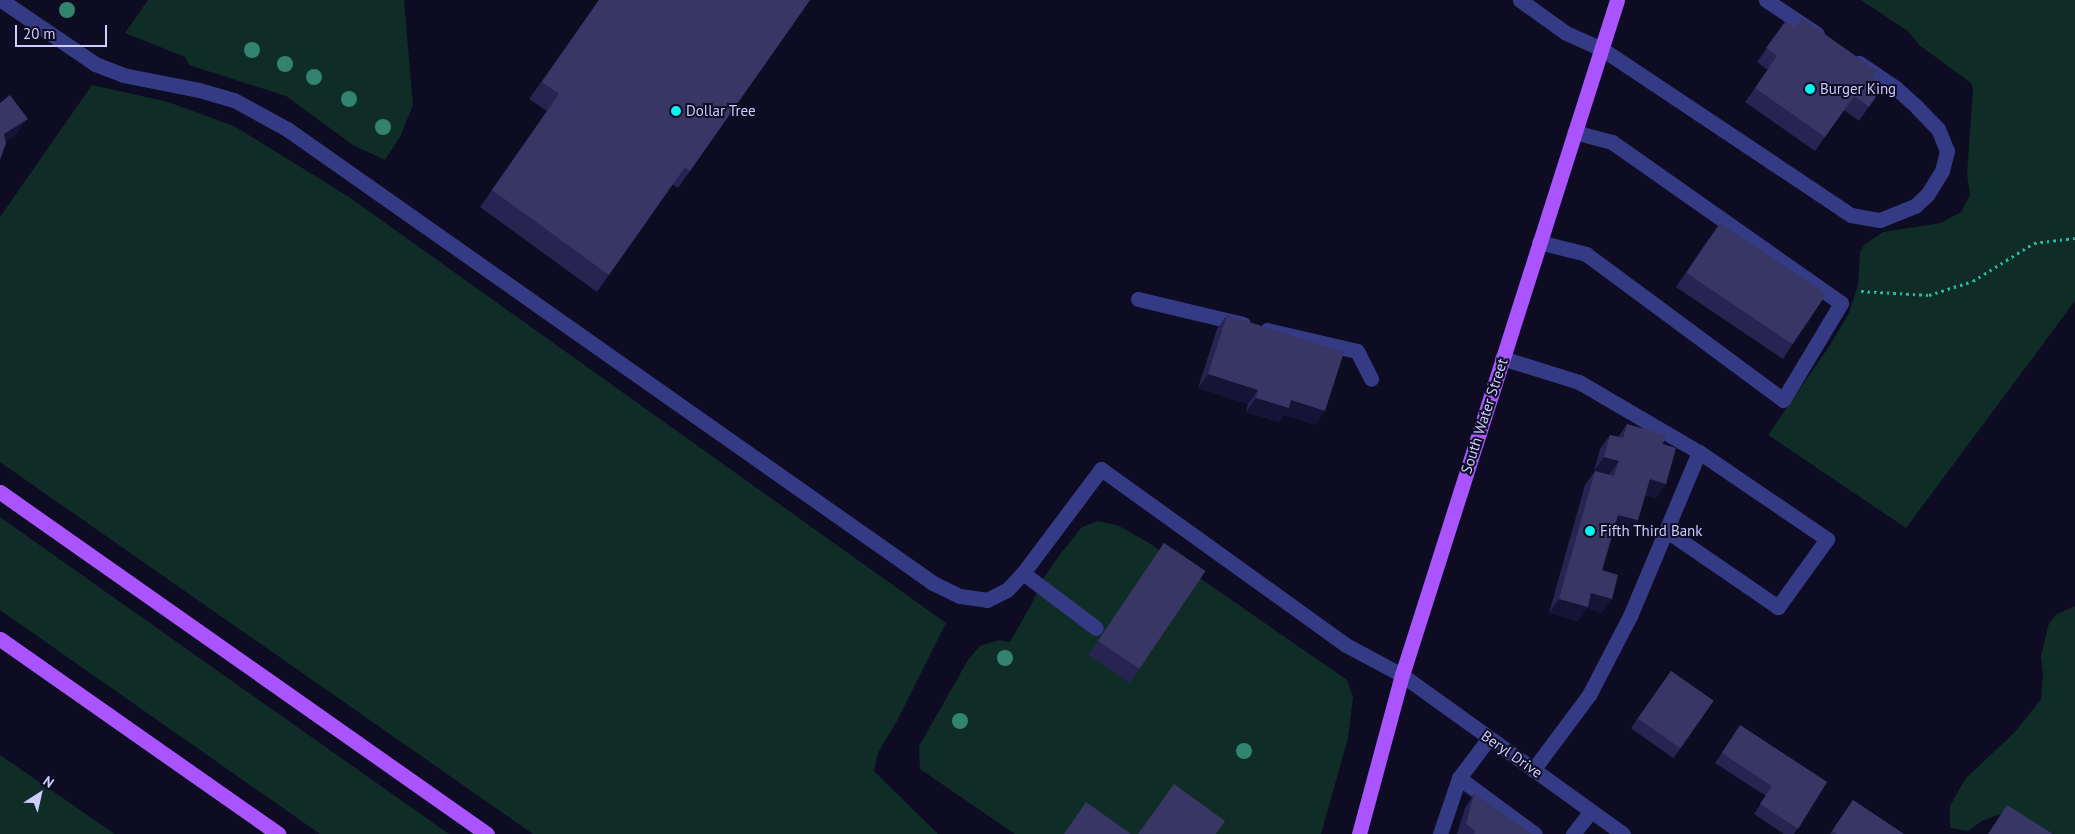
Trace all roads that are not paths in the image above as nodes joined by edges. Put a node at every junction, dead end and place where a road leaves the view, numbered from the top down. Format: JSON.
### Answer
{"nodes":[{"id":1,"x":0,"y":0,"type":"edge"},
{"id":2,"x":1520,"y":0,"type":"edge"},
{"id":3,"x":1617,"y":0,"type":"edge"},
{"id":4,"x":1766,"y":0,"type":"edge"},
{"id":5,"x":1831,"y":44,"type":"edge"},
{"id":6,"x":1602,"y":48,"type":"junction"},
{"id":7,"x":1847,"y":55,"type":"edge"},
{"id":8,"x":1574,"y":132,"type":"junction"},
{"id":9,"x":1539,"y":242,"type":"junction"},
{"id":10,"x":1138,"y":299,"type":"dead end"},
{"id":11,"x":1502,"y":358,"type":"junction"},
{"id":12,"x":1371,"y":380,"type":"dead end"},
{"id":13,"x":1699,"y":452,"type":"junction"},
{"id":14,"x":0,"y":492,"type":"edge"},
{"id":15,"x":1667,"y":531,"type":"junction"},
{"id":16,"x":1022,"y":573,"type":"junction"},
{"id":17,"x":1096,"y":628,"type":"dead end"},
{"id":18,"x":0,"y":639,"type":"edge"},
{"id":19,"x":1402,"y":675,"type":"junction"},
{"id":20,"x":1489,"y":738,"type":"junction"},
{"id":21,"x":1533,"y":770,"type":"junction"},
{"id":22,"x":1459,"y":778,"type":"junction"},
{"id":23,"x":1591,"y":811,"type":"junction"},
{"id":24,"x":278,"y":834,"type":"edge"},
{"id":25,"x":486,"y":834,"type":"edge"},
{"id":26,"x":1359,"y":834,"type":"edge"},
{"id":27,"x":1440,"y":834,"type":"edge"},
{"id":28,"x":1535,"y":834,"type":"edge"},
{"id":29,"x":1573,"y":834,"type":"edge"},
{"id":30,"x":1623,"y":834,"type":"edge"}],
"edges":[{"from":1,"to":16,"type":"street"},
{"from":2,"to":6,"type":"street"},
{"from":3,"to":6,"type":"main road","name":"South Water Street"},
{"from":4,"to":5,"type":"street"},
{"from":6,"to":7,"type":"street"},
{"from":6,"to":8,"type":"main road","name":"South Water Street"},
{"from":8,"to":9,"type":"main road","name":"South Water Street"},
{"from":8,"to":9,"type":"street"},
{"from":9,"to":11,"type":"main road","name":"South Water Street"},
{"from":10,"to":12,"type":"street"},
{"from":11,"to":13,"type":"street"},
{"from":11,"to":19,"type":"main road","name":"South Water Street"},
{"from":13,"to":15,"type":"street"},
{"from":13,"to":15,"type":"street"},
{"from":14,"to":25,"type":"main road"},
{"from":15,"to":21,"type":"street"},
{"from":16,"to":17,"type":"street"},
{"from":16,"to":19,"type":"street","name":"Beryl Drive"},
{"from":18,"to":24,"type":"main road"},
{"from":19,"to":20,"type":"street","name":"Beryl Drive"},
{"from":19,"to":26,"type":"main road","name":"South Water Street"},
{"from":20,"to":21,"type":"street","name":"Beryl Drive"},
{"from":20,"to":22,"type":"street"},
{"from":21,"to":23,"type":"street","name":"Beryl Drive"},
{"from":22,"to":27,"type":"street"},
{"from":22,"to":28,"type":"street"},
{"from":23,"to":29,"type":"street"},
{"from":23,"to":30,"type":"street","name":"Beryl Drive"}]}
